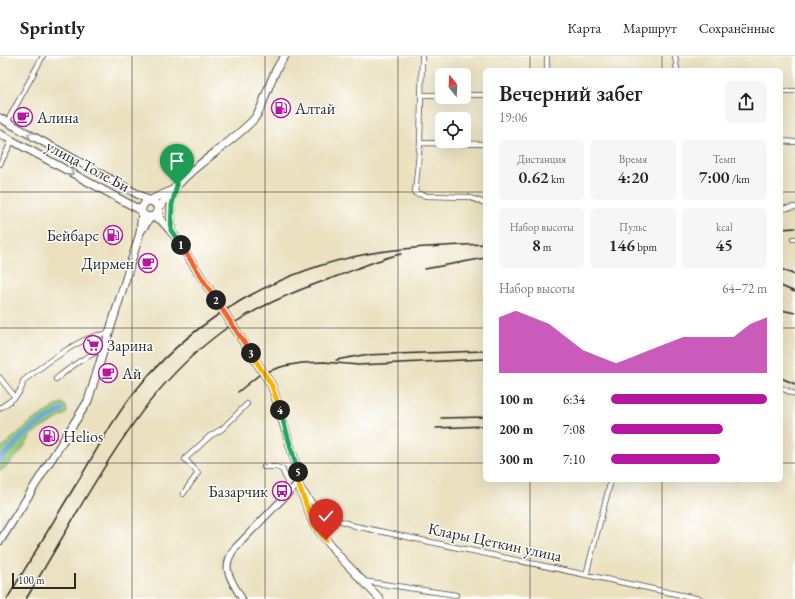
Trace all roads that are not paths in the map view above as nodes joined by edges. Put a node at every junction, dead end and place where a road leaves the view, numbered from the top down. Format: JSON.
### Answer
{"nodes":[{"id":1,"x":43,"y":56,"type":"edge"},
{"id":2,"x":285,"y":56,"type":"edge"},
{"id":3,"x":422,"y":56,"type":"edge"},
{"id":4,"x":547,"y":56,"type":"edge"},
{"id":5,"x":675,"y":56,"type":"edge"},
{"id":6,"x":547,"y":68,"type":"edge"},
{"id":7,"x":677,"y":68,"type":"edge"},
{"id":8,"x":783,"y":91,"type":"edge"},
{"id":9,"x":795,"y":91,"type":"edge"},
{"id":10,"x":421,"y":95,"type":"junction"},
{"id":11,"x":435,"y":95,"type":"edge"},
{"id":12,"x":471,"y":95,"type":"edge"},
{"id":13,"x":483,"y":95,"type":"edge"},
{"id":14,"x":0,"y":118,"type":"edge"},
{"id":15,"x":7,"y":122,"type":"junction"},
{"id":16,"x":0,"y":134,"type":"edge"},
{"id":17,"x":12,"y":141,"type":"junction"},
{"id":18,"x":783,"y":141,"type":"edge"},
{"id":19,"x":795,"y":142,"type":"edge"},
{"id":20,"x":420,"y":143,"type":"junction"},
{"id":21,"x":483,"y":144,"type":"edge"},
{"id":22,"x":0,"y":164,"type":"edge"},
{"id":23,"x":174,"y":188,"type":"junction"},
{"id":24,"x":150,"y":201,"type":"junction"},
{"id":25,"x":483,"y":202,"type":"edge"},
{"id":26,"x":795,"y":207,"type":"edge"},
{"id":27,"x":158,"y":209,"type":"junction"},
{"id":28,"x":783,"y":209,"type":"edge"},
{"id":29,"x":142,"y":211,"type":"junction"},
{"id":30,"x":151,"y":217,"type":"junction"},
{"id":31,"x":160,"y":219,"type":"junction"},
{"id":32,"x":140,"y":232,"type":"junction"},
{"id":33,"x":173,"y":233,"type":"junction"},
{"id":34,"x":108,"y":335,"type":"junction"},
{"id":35,"x":104,"y":349,"type":"junction"},
{"id":36,"x":0,"y":378,"type":"edge"},
{"id":37,"x":56,"y":379,"type":"dead end"},
{"id":38,"x":783,"y":389,"type":"edge"},
{"id":39,"x":795,"y":394,"type":"edge"},
{"id":40,"x":15,"y":397,"type":"junction"},
{"id":41,"x":247,"y":404,"type":"dead end"},
{"id":42,"x":0,"y":408,"type":"edge"},
{"id":43,"x":264,"y":467,"type":"dead end"},
{"id":44,"x":299,"y":481,"type":"junction"},
{"id":45,"x":610,"y":482,"type":"edge"},
{"id":46,"x":289,"y":493,"type":"junction"},
{"id":47,"x":183,"y":494,"type":"dead end"},
{"id":48,"x":0,"y":541,"type":"edge"},
{"id":49,"x":586,"y":575,"type":"junction"},
{"id":50,"x":363,"y":581,"type":"junction"},
{"id":51,"x":456,"y":595,"type":"dead end"},
{"id":52,"x":242,"y":599,"type":"edge"},
{"id":53,"x":380,"y":599,"type":"edge"},
{"id":54,"x":700,"y":599,"type":"edge"}],
"edges":[{"from":1,"to":15,"type":"street"},
{"from":2,"to":23,"type":"main road"},
{"from":3,"to":10,"type":"street"},
{"from":4,"to":6,"type":"street"},
{"from":5,"to":7,"type":"street"},
{"from":8,"to":9,"type":"street"},
{"from":10,"to":11,"type":"street"},
{"from":10,"to":20,"type":"street"},
{"from":12,"to":13,"type":"street"},
{"from":14,"to":15,"type":"main road","name":"улица Толе Би"},
{"from":15,"to":16,"type":"main road"},
{"from":24,"to":15,"type":"main road","name":"улица Толе Би","one_way":true},
{"from":16,"to":17,"type":"main road","name":"улица Толе Би"},
{"from":17,"to":22,"type":"street"},
{"from":17,"to":29,"type":"main road","name":"улица Толе Би","one_way":true},
{"from":18,"to":19,"type":"street"},
{"from":20,"to":21,"type":"street"},
{"from":20,"to":25,"type":"street"},
{"from":23,"to":24,"type":"main road"},
{"from":23,"to":27,"type":"main road"},
{"from":23,"to":33,"type":"main road"},
{"from":24,"to":27,"type":"main road"},
{"from":24,"to":29,"type":"main road"},
{"from":26,"to":28,"type":"street"},
{"from":27,"to":30,"type":"main road"},
{"from":27,"to":31,"type":"main road"},
{"from":29,"to":30,"type":"main road"},
{"from":29,"to":32,"type":"main road"},
{"from":30,"to":31,"type":"main road"},
{"from":30,"to":32,"type":"main road"},
{"from":31,"to":33,"type":"main road"},
{"from":32,"to":34,"type":"main road"},
{"from":33,"to":44,"type":"main road","bridge":true},
{"from":34,"to":35,"type":"main road"},
{"from":34,"to":40,"type":"street"},
{"from":35,"to":37,"type":"street"},
{"from":35,"to":48,"type":"main road"},
{"from":36,"to":40,"type":"street"},
{"from":38,"to":39,"type":"street"},
{"from":40,"to":42,"type":"street"},
{"from":41,"to":47,"type":"street"},
{"from":43,"to":46,"type":"street"},
{"from":44,"to":46,"type":"street"},
{"from":44,"to":49,"type":"street","name":"Клары Цеткин улица"},
{"from":44,"to":50,"type":"main road"},
{"from":45,"to":49,"type":"street"},
{"from":46,"to":52,"type":"street"},
{"from":49,"to":54,"type":"street","name":"Клары Цеткин улица"},
{"from":50,"to":51,"type":"street"},
{"from":50,"to":53,"type":"main road"}]}
